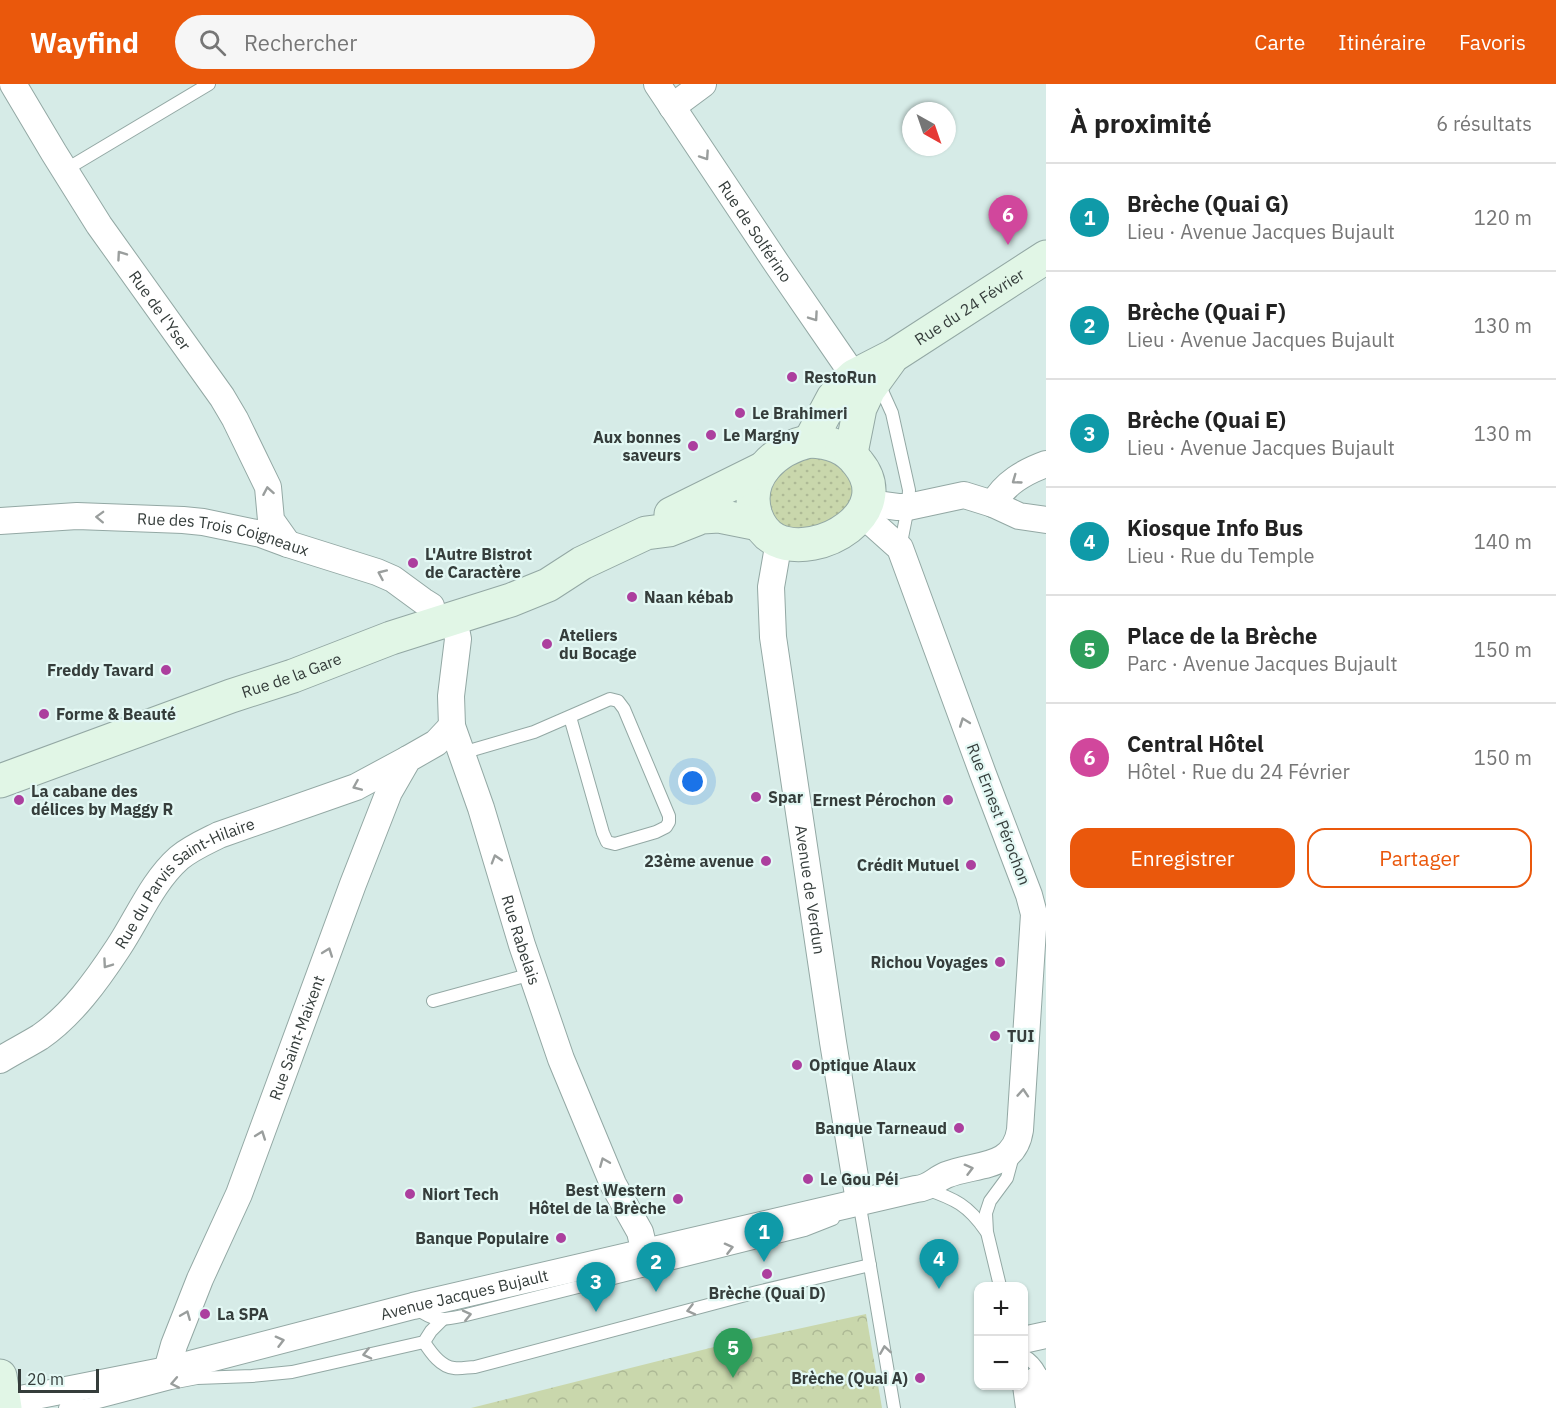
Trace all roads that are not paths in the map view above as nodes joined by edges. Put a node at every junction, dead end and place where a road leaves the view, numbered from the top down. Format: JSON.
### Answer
{"nodes":[{"id":1,"x":13,"y":84,"type":"edge"},
{"id":2,"x":209,"y":84,"type":"edge"},
{"id":3,"x":657,"y":84,"type":"edge"},
{"id":4,"x":703,"y":84,"type":"edge"},
{"id":5,"x":672,"y":107,"type":"junction"},
{"id":6,"x":65,"y":170,"type":"junction"},
{"id":7,"x":1046,"y":256,"type":"edge"},
{"id":8,"x":874,"y":370,"type":"junction"},
{"id":9,"x":810,"y":441,"type":"junction"},
{"id":10,"x":851,"y":453,"type":"junction"},
{"id":11,"x":1046,"y":464,"type":"edge"},
{"id":12,"x":764,"y":468,"type":"junction"},
{"id":13,"x":993,"y":504,"type":"junction"},
{"id":14,"x":908,"y":507,"type":"junction"},
{"id":15,"x":865,"y":509,"type":"junction"},
{"id":16,"x":1046,"y":520,"type":"edge"},
{"id":17,"x":0,"y":521,"type":"edge"},
{"id":18,"x":769,"y":532,"type":"junction"},
{"id":19,"x":646,"y":533,"type":"junction"},
{"id":20,"x":288,"y":544,"type":"junction"},
{"id":21,"x":900,"y":548,"type":"junction"},
{"id":22,"x":437,"y":614,"type":"junction"},
{"id":23,"x":570,"y":717,"type":"junction"},
{"id":24,"x":452,"y":726,"type":"junction"},
{"id":25,"x":462,"y":753,"type":"junction"},
{"id":26,"x":408,"y":759,"type":"junction"},
{"id":27,"x":0,"y":763,"type":"edge"},
{"id":28,"x":0,"y":781,"type":"edge"},
{"id":29,"x":532,"y":974,"type":"junction"},
{"id":30,"x":433,"y":1001,"type":"dead end"},
{"id":31,"x":0,"y":1060,"type":"edge"},
{"id":32,"x":1014,"y":1150,"type":"junction"},
{"id":33,"x":924,"y":1188,"type":"junction"},
{"id":34,"x":859,"y":1201,"type":"junction"},
{"id":35,"x":987,"y":1232,"type":"junction"},
{"id":36,"x":645,"y":1253,"type":"junction"},
{"id":37,"x":870,"y":1266,"type":"junction"},
{"id":38,"x":999,"y":1282,"type":"edge"},
{"id":39,"x":413,"y":1306,"type":"junction"},
{"id":40,"x":442,"y":1320,"type":"junction"},
{"id":41,"x":1046,"y":1335,"type":"edge"},
{"id":42,"x":1028,"y":1339,"type":"edge"},
{"id":43,"x":424,"y":1342,"type":"junction"},
{"id":44,"x":1028,"y":1358,"type":"edge"},
{"id":45,"x":167,"y":1370,"type":"junction"},
{"id":46,"x":1034,"y":1387,"type":"edge"},
{"id":47,"x":8,"y":1400,"type":"edge"},
{"id":48,"x":65,"y":1408,"type":"edge"},
{"id":49,"x":894,"y":1408,"type":"edge"},
{"id":50,"x":1022,"y":1408,"type":"edge"},
{"id":51,"x":1040,"y":1408,"type":"edge"}],
"edges":[{"from":1,"to":6,"type":"street","name":"Rue de l'Yser"},
{"from":2,"to":6,"type":"lane"},
{"from":3,"to":5,"type":"street","name":"Rue de Solférino"},
{"from":4,"to":5,"type":"street"},
{"from":5,"to":8,"type":"street","name":"Rue de Solférino","one_way":true},
{"from":20,"to":6,"type":"street","name":"Rue de l'Yser","one_way":true},
{"from":7,"to":8,"type":"main road","name":"Rue du 24 Février"},
{"from":8,"to":9,"type":"main road","name":"Rue du 24 Février"},
{"from":8,"to":10,"type":"main road"},
{"from":8,"to":14,"type":"lane"},
{"from":9,"to":10,"type":"main road"},
{"from":9,"to":12,"type":"main road"},
{"from":10,"to":15,"type":"main road"},
{"from":11,"to":13,"type":"street","one_way":true},
{"from":12,"to":18,"type":"main road"},
{"from":12,"to":19,"type":"main road","name":"Rue de la Gare"},
{"from":13,"to":14,"type":"street"},
{"from":13,"to":16,"type":"street"},
{"from":14,"to":15,"type":"street"},
{"from":14,"to":21,"type":"lane"},
{"from":15,"to":18,"type":"main road"},
{"from":15,"to":21,"type":"street","name":"Rue Ernest Pérochon"},
{"from":20,"to":17,"type":"street","name":"Rue des Trois Coigneaux","one_way":true},
{"from":18,"to":19,"type":"main road","name":"Rue de la Gare"},
{"from":18,"to":34,"type":"street","name":"Avenue de Verdun"},
{"from":19,"to":22,"type":"main road","name":"Rue de la Gare"},
{"from":22,"to":20,"type":"street","name":"Rue des Trois Coigneaux","one_way":true},
{"from":32,"to":21,"type":"street","name":"Rue Ernest Pérochon","one_way":true},
{"from":22,"to":24,"type":"street","name":"Rue Rabelais"},
{"from":22,"to":27,"type":"main road","name":"Rue de la Gare"},
{"from":22,"to":28,"type":"main road","name":"Rue de la Gare"},
{"from":23,"to":23,"type":"lane"},
{"from":23,"to":25,"type":"lane"},
{"from":24,"to":25,"type":"street","name":"Rue Rabelais"},
{"from":24,"to":26,"type":"street"},
{"from":29,"to":25,"type":"street","name":"Rue Rabelais","one_way":true},
{"from":26,"to":31,"type":"street","name":"Rue du Parvis Saint-Hilaire","one_way":true},
{"from":45,"to":26,"type":"street","name":"Rue Saint-Maixent","one_way":true},
{"from":29,"to":30,"type":"lane"},
{"from":36,"to":29,"type":"street","name":"Rue Rabelais","one_way":true},
{"from":33,"to":32,"type":"street","one_way":true},
{"from":32,"to":35,"type":"lane"},
{"from":33,"to":34,"type":"street","name":"Avenue Jacques Bujault"},
{"from":33,"to":35,"type":"lane"},
{"from":34,"to":36,"type":"street","name":"Avenue Jacques Bujault"},
{"from":34,"to":37,"type":"lane"},
{"from":40,"to":34,"type":"lane","one_way":true},
{"from":35,"to":38,"type":"lane"},
{"from":36,"to":39,"type":"street","name":"Avenue Jacques Bujault"},
{"from":37,"to":43,"type":"lane","one_way":true},
{"from":49,"to":37,"type":"lane","one_way":true},
{"from":39,"to":40,"type":"lane"},
{"from":45,"to":39,"type":"street","name":"Avenue Jacques Bujault","one_way":true},
{"from":40,"to":43,"type":"lane"},
{"from":41,"to":42,"type":"street"},
{"from":43,"to":48,"type":"lane","one_way":true},
{"from":44,"to":46,"type":"lane"},
{"from":45,"to":47,"type":"street","name":"Avenue Jacques Bujault"},
{"from":46,"to":50,"type":"lane"},
{"from":46,"to":51,"type":"street"}]}
